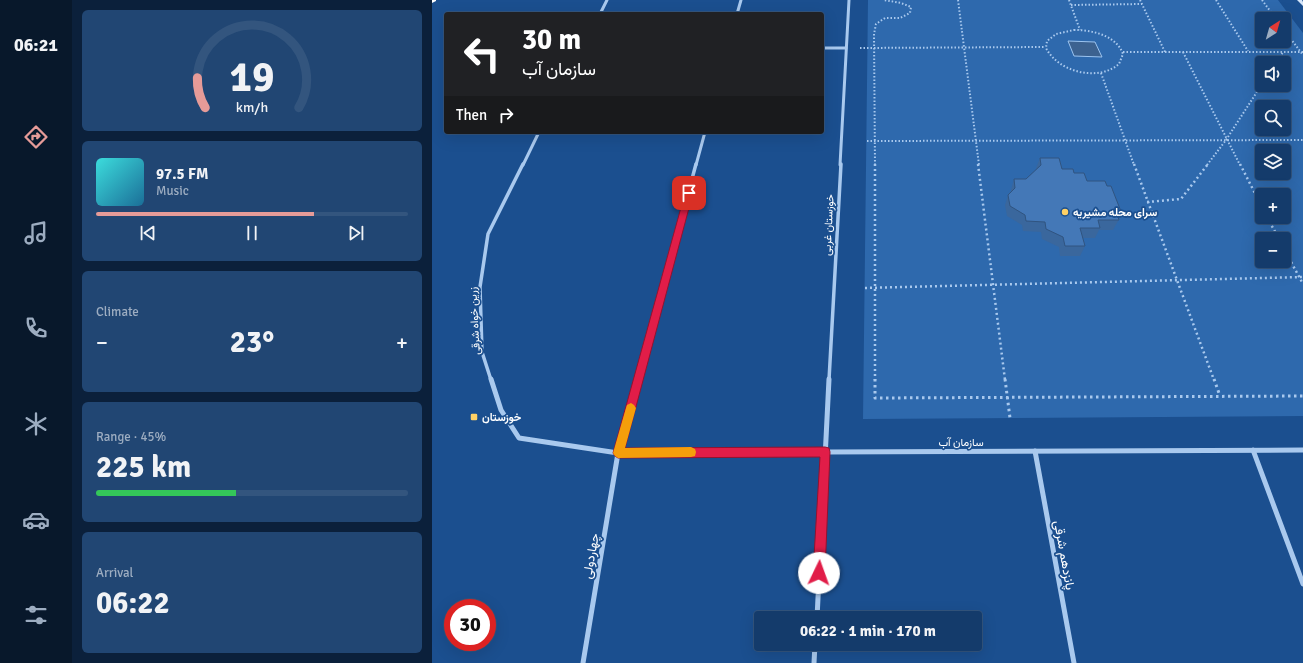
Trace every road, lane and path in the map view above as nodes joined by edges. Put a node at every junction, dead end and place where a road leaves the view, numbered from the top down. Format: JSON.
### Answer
{"nodes":[{"id":1,"x":607,"y":0,"type":"edge"},
{"id":2,"x":741,"y":0,"type":"edge"},
{"id":3,"x":849,"y":0,"type":"edge"},
{"id":4,"x":884,"y":0,"type":"edge"},
{"id":5,"x":958,"y":0,"type":"edge"},
{"id":6,"x":1069,"y":0,"type":"edge"},
{"id":7,"x":1140,"y":0,"type":"edge"},
{"id":8,"x":1216,"y":0,"type":"edge"},
{"id":9,"x":1262,"y":0,"type":"edge"},
{"id":10,"x":1299,"y":0,"type":"edge"},
{"id":11,"x":1142,"y":4,"type":"junction"},
{"id":12,"x":1071,"y":5,"type":"junction"},
{"id":13,"x":1303,"y":5,"type":"edge"},
{"id":14,"x":601,"y":12,"type":"edge"},
{"id":15,"x":738,"y":12,"type":"edge"},
{"id":16,"x":1271,"y":12,"type":"edge"},
{"id":17,"x":1080,"y":30,"type":"junction"},
{"id":18,"x":1291,"y":39,"type":"edge"},
{"id":19,"x":964,"y":47,"type":"junction"},
{"id":20,"x":1045,"y":47,"type":"junction"},
{"id":21,"x":824,"y":48,"type":"edge"},
{"id":22,"x":846,"y":48,"type":"junction"},
{"id":23,"x":874,"y":48,"type":"junction"},
{"id":24,"x":1123,"y":52,"type":"junction"},
{"id":25,"x":1165,"y":52,"type":"junction"},
{"id":26,"x":1183,"y":52,"type":"junction"},
{"id":27,"x":1249,"y":52,"type":"junction"},
{"id":28,"x":1283,"y":52,"type":"junction"},
{"id":29,"x":1302,"y":52,"type":"edge"},
{"id":30,"x":1303,"y":55,"type":"edge"},
{"id":31,"x":1280,"y":56,"type":"edge"},
{"id":32,"x":1102,"y":73,"type":"junction"},
{"id":33,"x":1257,"y":92,"type":"edge"},
{"id":34,"x":538,"y":134,"type":"edge"},
{"id":35,"x":704,"y":134,"type":"edge"},
{"id":36,"x":1125,"y":140,"type":"junction"},
{"id":37,"x":1226,"y":140,"type":"junction"},
{"id":38,"x":1303,"y":140,"type":"edge"},
{"id":39,"x":867,"y":141,"type":"dead end"},
{"id":40,"x":874,"y":141,"type":"junction"},
{"id":41,"x":976,"y":141,"type":"junction"},
{"id":42,"x":1255,"y":194,"type":"edge"},
{"id":43,"x":1147,"y":202,"type":"junction"},
{"id":44,"x":1291,"y":263,"type":"edge"},
{"id":45,"x":1303,"y":277,"type":"edge"},
{"id":46,"x":1299,"y":278,"type":"junction"},
{"id":47,"x":1176,"y":281,"type":"junction"},
{"id":48,"x":1303,"y":284,"type":"edge"},
{"id":49,"x":993,"y":286,"type":"junction"},
{"id":50,"x":865,"y":288,"type":"dead end"},
{"id":51,"x":876,"y":289,"type":"junction"},
{"id":52,"x":1220,"y":396,"type":"junction"},
{"id":53,"x":1303,"y":396,"type":"edge"},
{"id":54,"x":1007,"y":398,"type":"junction"},
{"id":55,"x":1010,"y":418,"type":"dead end"},
{"id":56,"x":1253,"y":450,"type":"junction"},
{"id":57,"x":1303,"y":450,"type":"edge"},
{"id":58,"x":1035,"y":451,"type":"junction"},
{"id":59,"x":825,"y":452,"type":"junction"},
{"id":60,"x":618,"y":453,"type":"junction"},
{"id":61,"x":1303,"y":584,"type":"edge"},
{"id":62,"x":817,"y":611,"type":"edge"},
{"id":63,"x":815,"y":651,"type":"edge"},
{"id":64,"x":583,"y":663,"type":"edge"},
{"id":65,"x":814,"y":663,"type":"edge"},
{"id":66,"x":1074,"y":663,"type":"edge"}],
"edges":[{"from":1,"to":14,"type":"street"},
{"from":2,"to":15,"type":"street"},
{"from":3,"to":22,"type":"street","name":"خوزستان غربی"},
{"from":4,"to":23,"type":"path"},
{"from":5,"to":19,"type":"path"},
{"from":6,"to":12,"type":"path"},
{"from":7,"to":11,"type":"path"},
{"from":8,"to":27,"type":"path"},
{"from":9,"to":16,"type":"path"},
{"from":10,"to":13,"type":"main road"},
{"from":11,"to":12,"type":"path"},
{"from":11,"to":25,"type":"path"},
{"from":12,"to":17,"type":"path"},
{"from":17,"to":20,"type":"path"},
{"from":17,"to":24,"type":"path"},
{"from":18,"to":29,"type":"path"},
{"from":19,"to":20,"type":"path"},
{"from":19,"to":23,"type":"path"},
{"from":19,"to":41,"type":"path"},
{"from":20,"to":32,"type":"path"},
{"from":21,"to":22,"type":"street"},
{"from":22,"to":23,"type":"path"},
{"from":22,"to":59,"type":"street","name":"خوزستان غربی"},
{"from":23,"to":40,"type":"path"},
{"from":24,"to":25,"type":"path"},
{"from":24,"to":32,"type":"path"},
{"from":25,"to":26,"type":"path"},
{"from":26,"to":27,"type":"path"},
{"from":26,"to":37,"type":"path"},
{"from":27,"to":28,"type":"path"},
{"from":28,"to":29,"type":"path"},
{"from":28,"to":31,"type":"path"},
{"from":29,"to":30,"type":"path"},
{"from":32,"to":36,"type":"path"},
{"from":33,"to":37,"type":"path"},
{"from":34,"to":60,"type":"street","name":"زرین خواه شرقی"},
{"from":35,"to":60,"type":"street","name":"چهاردولی"},
{"from":36,"to":37,"type":"path"},
{"from":36,"to":41,"type":"path"},
{"from":36,"to":43,"type":"path"},
{"from":37,"to":38,"type":"path"},
{"from":37,"to":42,"type":"path"},
{"from":37,"to":43,"type":"path"},
{"from":39,"to":40,"type":"path"},
{"from":40,"to":41,"type":"path"},
{"from":40,"to":51,"type":"path"},
{"from":41,"to":49,"type":"path"},
{"from":43,"to":47,"type":"path"},
{"from":44,"to":46,"type":"path"},
{"from":45,"to":46,"type":"path"},
{"from":46,"to":47,"type":"path"},
{"from":46,"to":48,"type":"path"},
{"from":47,"to":49,"type":"path"},
{"from":47,"to":52,"type":"path"},
{"from":49,"to":51,"type":"path"},
{"from":49,"to":54,"type":"path"},
{"from":50,"to":51,"type":"path"},
{"from":51,"to":54,"type":"path"},
{"from":52,"to":53,"type":"path"},
{"from":52,"to":54,"type":"path"},
{"from":54,"to":55,"type":"path"},
{"from":56,"to":57,"type":"street","name":"سازمان آب"},
{"from":56,"to":58,"type":"street","name":"سازمان آب"},
{"from":56,"to":61,"type":"street"},
{"from":58,"to":59,"type":"street","name":"سازمان آب"},
{"from":58,"to":66,"type":"street","name":"پانزدهم شرقی"},
{"from":59,"to":60,"type":"street","name":"سازمان آب"},
{"from":59,"to":62,"type":"street","name":"خوزستان غربی"},
{"from":60,"to":64,"type":"street","name":"چهاردولی"},
{"from":63,"to":65,"type":"street"}]}
